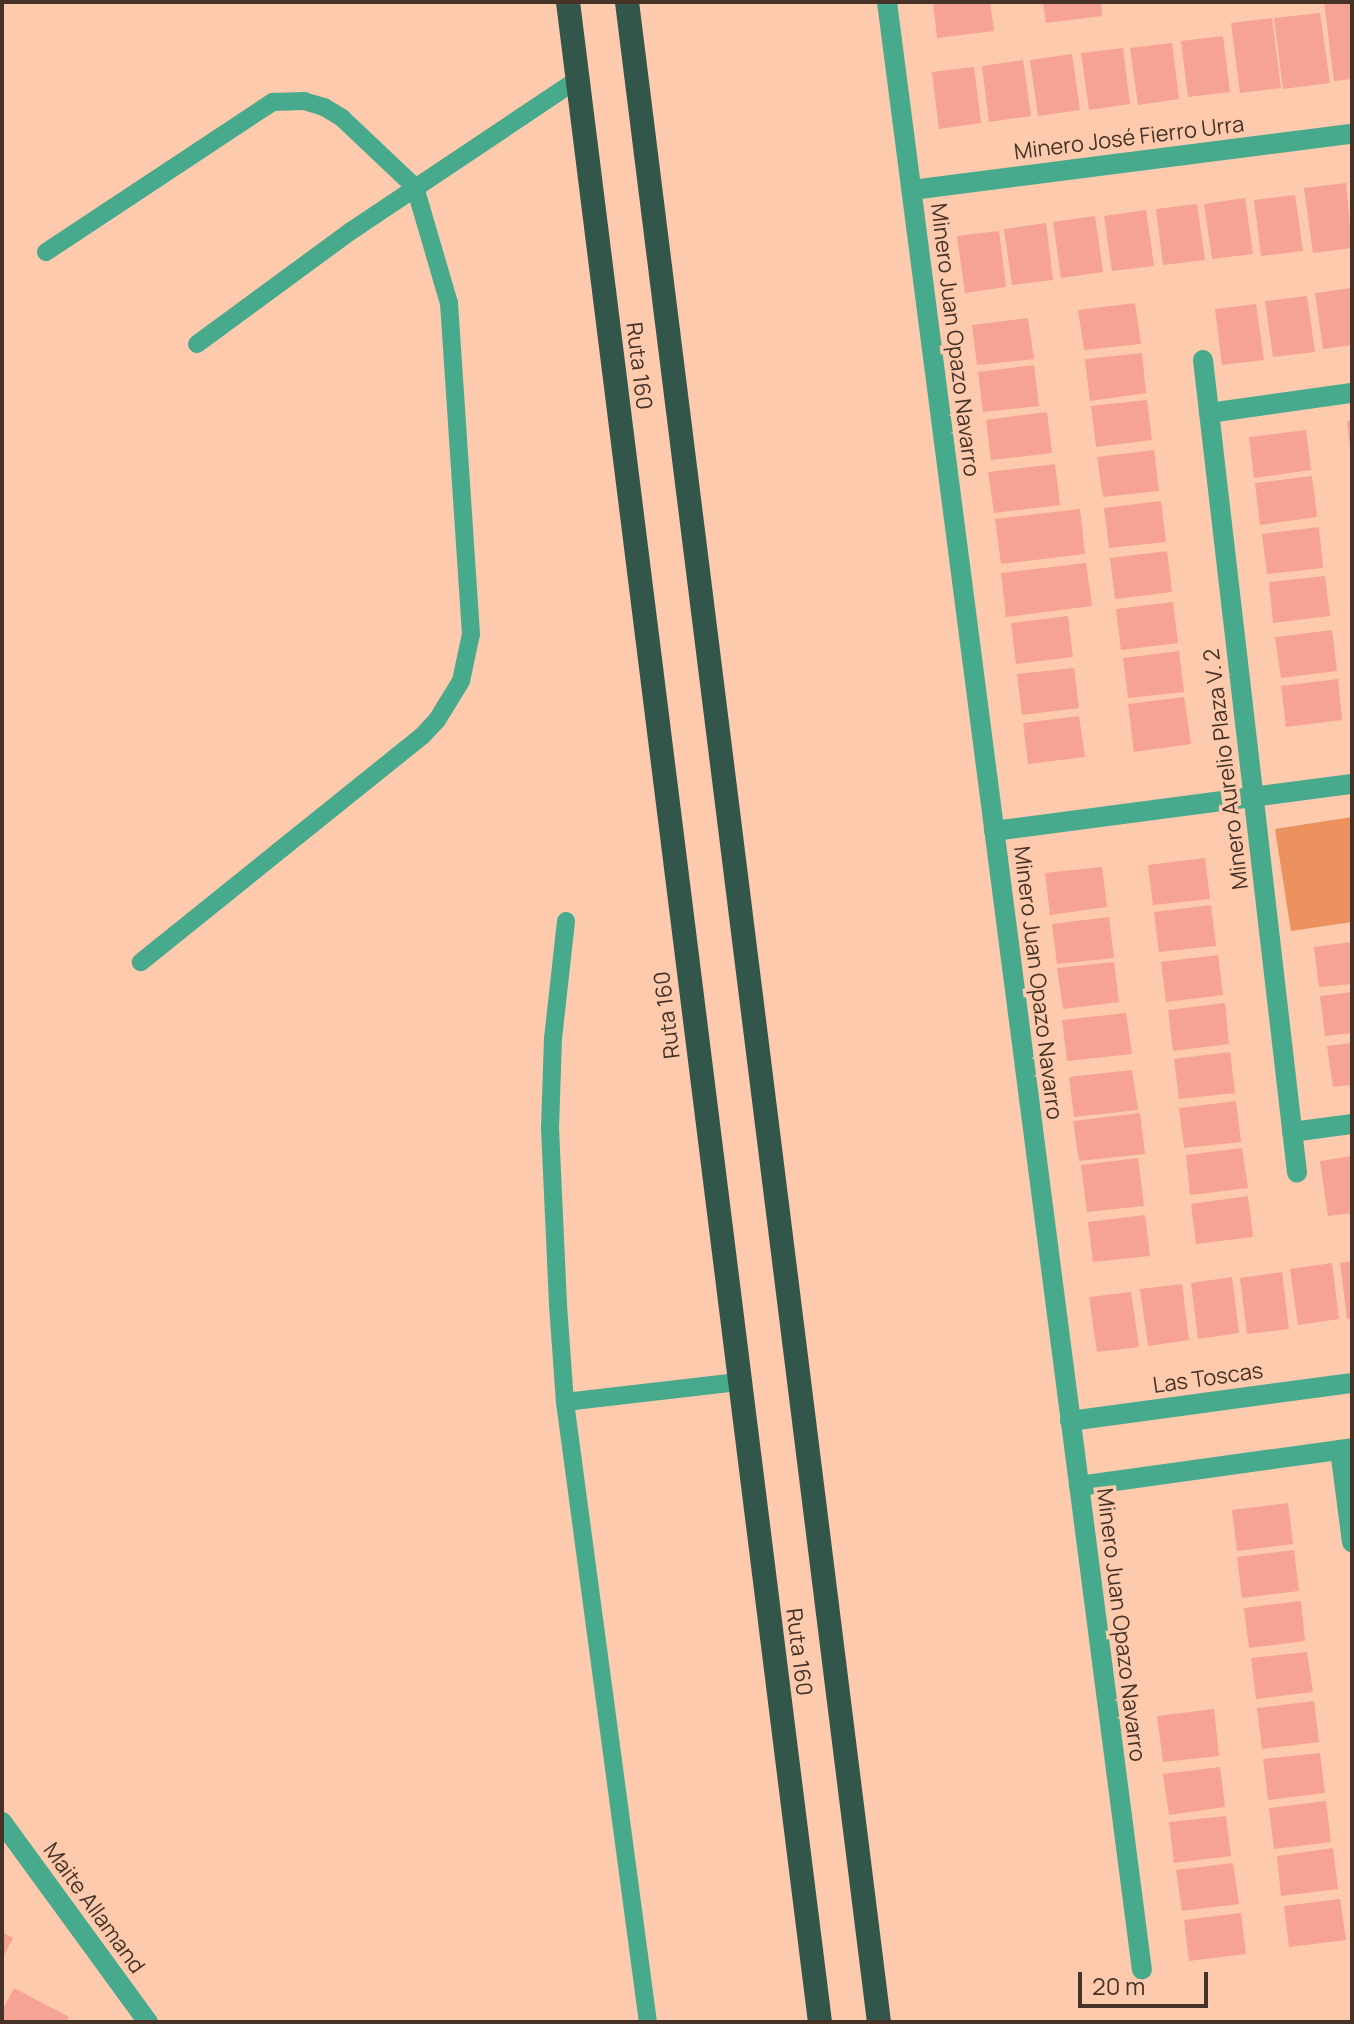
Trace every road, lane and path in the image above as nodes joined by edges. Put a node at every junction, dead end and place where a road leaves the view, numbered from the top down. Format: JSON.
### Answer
{"nodes":[{"id":1,"x":568,"y":2,"type":"edge"},
{"id":2,"x":627,"y":2,"type":"edge"},
{"id":3,"x":887,"y":2,"type":"edge"},
{"id":4,"x":578,"y":79,"type":"junction"},
{"id":5,"x":1352,"y":134,"type":"edge"},
{"id":6,"x":415,"y":187,"type":"junction"},
{"id":7,"x":912,"y":190,"type":"junction"},
{"id":8,"x":46,"y":252,"type":"dead end"},
{"id":9,"x":197,"y":344,"type":"dead end"},
{"id":10,"x":1203,"y":360,"type":"dead end"},
{"id":11,"x":1352,"y":393,"type":"edge"},
{"id":12,"x":1209,"y":413,"type":"junction"},
{"id":13,"x":1352,"y":784,"type":"edge"},
{"id":14,"x":1253,"y":797,"type":"junction"},
{"id":15,"x":994,"y":831,"type":"junction"},
{"id":16,"x":566,"y":921,"type":"dead end"},
{"id":17,"x":141,"y":962,"type":"dead end"},
{"id":18,"x":1352,"y":1124,"type":"edge"},
{"id":19,"x":1292,"y":1132,"type":"junction"},
{"id":20,"x":1297,"y":1173,"type":"dead end"},
{"id":21,"x":738,"y":1382,"type":"junction"},
{"id":22,"x":1352,"y":1383,"type":"edge"},
{"id":23,"x":565,"y":1402,"type":"junction"},
{"id":24,"x":1070,"y":1421,"type":"junction"},
{"id":25,"x":1346,"y":1449,"type":"edge"},
{"id":26,"x":1079,"y":1486,"type":"junction"},
{"id":27,"x":1352,"y":1542,"type":"edge"},
{"id":28,"x":2,"y":1822,"type":"edge"},
{"id":29,"x":1142,"y":1970,"type":"dead end"},
{"id":30,"x":148,"y":2022,"type":"edge"},
{"id":31,"x":648,"y":2022,"type":"edge"},
{"id":32,"x":820,"y":2022,"type":"edge"},
{"id":33,"x":879,"y":2022,"type":"edge"}],
"edges":[{"from":1,"to":4,"type":"highway","name":"Ruta 160"},
{"from":2,"to":33,"type":"highway","name":"Ruta 160"},
{"from":3,"to":7,"type":"street","name":"Minero Juan Opazo Navarro"},
{"from":4,"to":6,"type":"lane"},
{"from":4,"to":21,"type":"highway","name":"Ruta 160"},
{"from":5,"to":7,"type":"street","name":"Minero José Fierro Urra"},
{"from":6,"to":8,"type":"lane"},
{"from":6,"to":9,"type":"lane"},
{"from":6,"to":17,"type":"lane"},
{"from":7,"to":15,"type":"street","name":"Minero Juan Opazo Navarro"},
{"from":10,"to":12,"type":"street","name":"Minero Aurelio Plaza V. 2"},
{"from":11,"to":12,"type":"street"},
{"from":12,"to":14,"type":"street","name":"Minero Aurelio Plaza V. 2"},
{"from":13,"to":14,"type":"street"},
{"from":14,"to":15,"type":"street"},
{"from":14,"to":19,"type":"street","name":"Minero Aurelio Plaza V. 2"},
{"from":15,"to":24,"type":"street","name":"Minero Juan Opazo Navarro"},
{"from":16,"to":23,"type":"lane"},
{"from":18,"to":19,"type":"street"},
{"from":19,"to":20,"type":"street","name":"Minero Aurelio Plaza V. 2"},
{"from":21,"to":23,"type":"lane"},
{"from":21,"to":32,"type":"highway","name":"Ruta 160"},
{"from":22,"to":24,"type":"street","name":"Las Toscas"},
{"from":23,"to":31,"type":"lane"},
{"from":24,"to":26,"type":"street","name":"Minero Juan Opazo Navarro"},
{"from":25,"to":26,"type":"street"},
{"from":25,"to":27,"type":"street"},
{"from":26,"to":29,"type":"street","name":"Minero Juan Opazo Navarro"},
{"from":28,"to":30,"type":"street","name":"Maite Allamand"}]}
